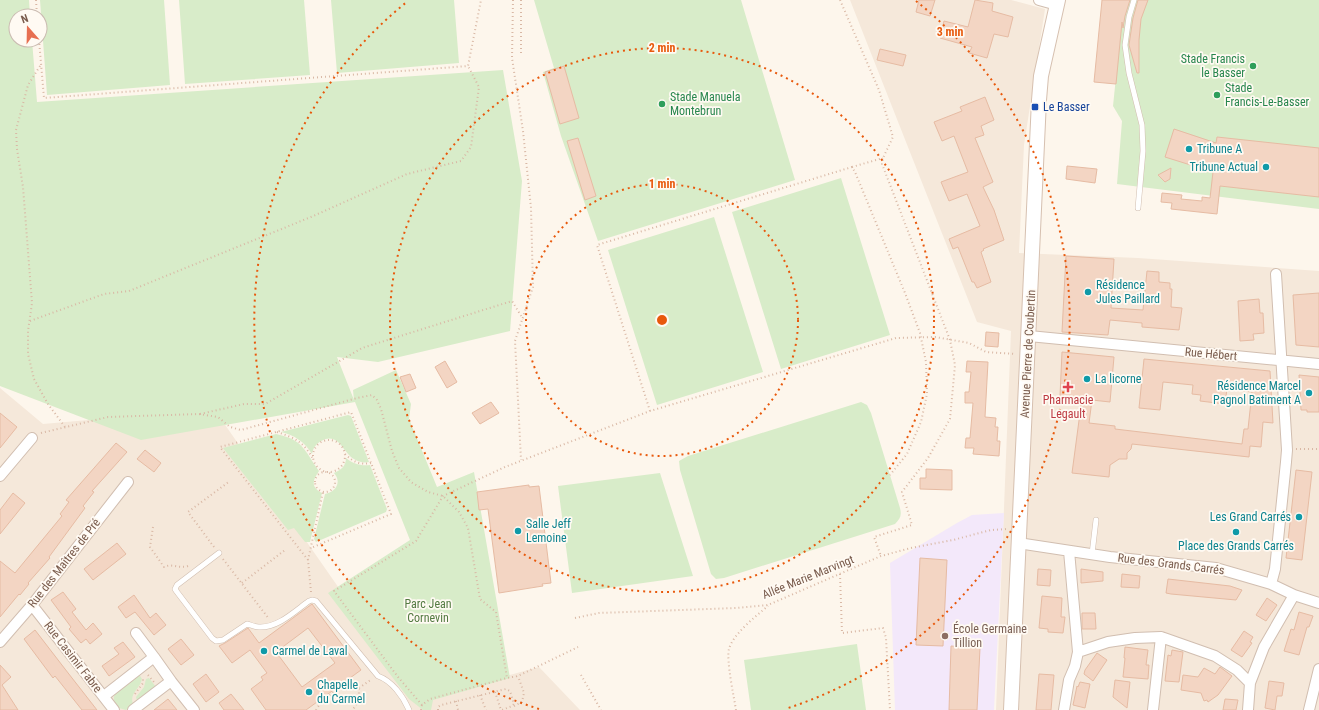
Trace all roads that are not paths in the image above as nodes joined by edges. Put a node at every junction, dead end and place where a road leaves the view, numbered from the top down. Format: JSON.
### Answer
{"nodes":[{"id":1,"x":1040,"y":0,"type":"edge"},
{"id":2,"x":1134,"y":0,"type":"edge"},
{"id":3,"x":1058,"y":2,"type":"edge"},
{"id":4,"x":1138,"y":208,"type":"dead end"},
{"id":5,"x":1276,"y":274,"type":"dead end"},
{"id":6,"x":1030,"y":336,"type":"junction"},
{"id":7,"x":1282,"y":360,"type":"junction"},
{"id":8,"x":1319,"y":364,"type":"edge"},
{"id":9,"x":32,"y":438,"type":"road end"},
{"id":10,"x":0,"y":476,"type":"edge"},
{"id":11,"x":128,"y":482,"type":"dead end"},
{"id":12,"x":1096,"y":520,"type":"dead end"},
{"id":13,"x":1018,"y":543,"type":"junction"},
{"id":14,"x":1069,"y":551,"type":"junction"},
{"id":15,"x":219,"y":553,"type":"dead end"},
{"id":16,"x":1092,"y":554,"type":"junction"},
{"id":17,"x":1271,"y":584,"type":"junction"},
{"id":18,"x":1294,"y":595,"type":"junction"},
{"id":19,"x":1319,"y":603,"type":"edge"},
{"id":20,"x":32,"y":604,"type":"junction"},
{"id":21,"x":136,"y":633,"type":"dead end"},
{"id":22,"x":1161,"y":637,"type":"junction"},
{"id":23,"x":0,"y":642,"type":"edge"},
{"id":24,"x":1078,"y":652,"type":"junction"},
{"id":25,"x":154,"y":657,"type":"junction"},
{"id":26,"x":1319,"y":669,"type":"edge"},
{"id":27,"x":171,"y":681,"type":"junction"},
{"id":28,"x":1250,"y":683,"type":"junction"},
{"id":29,"x":104,"y":696,"type":"junction"},
{"id":30,"x":135,"y":708,"type":"edge"},
{"id":31,"x":114,"y":710,"type":"edge"},
{"id":32,"x":194,"y":710,"type":"edge"},
{"id":33,"x":409,"y":710,"type":"edge"},
{"id":34,"x":1011,"y":710,"type":"edge"},
{"id":35,"x":1064,"y":710,"type":"edge"},
{"id":36,"x":1153,"y":710,"type":"edge"},
{"id":37,"x":1248,"y":710,"type":"edge"},
{"id":38,"x":1309,"y":710,"type":"edge"}],
"edges":[{"from":1,"to":3,"type":"street"},
{"from":2,"to":4,"type":"lane"},
{"from":3,"to":6,"type":"street","name":"Avenue Pierre de Coubertin"},
{"from":5,"to":7,"type":"street"},
{"from":6,"to":7,"type":"street","name":"Rue Hébert"},
{"from":6,"to":13,"type":"street","name":"Avenue Pierre de Coubertin"},
{"from":7,"to":8,"type":"street","name":"Rue Hébert"},
{"from":7,"to":17,"type":"street"},
{"from":9,"to":10,"type":"street"},
{"from":11,"to":20,"type":"street","name":"Rue des Maîtres de Pré"},
{"from":12,"to":16,"type":"lane"},
{"from":13,"to":14,"type":"street","name":"Rue des Grands Carrés"},
{"from":13,"to":34,"type":"street","name":"Avenue Pierre de Coubertin"},
{"from":14,"to":16,"type":"street","name":"Rue des Grands Carrés"},
{"from":14,"to":24,"type":"street"},
{"from":15,"to":33,"type":"lane"},
{"from":16,"to":17,"type":"street","name":"Rue des Grands Carrés"},
{"from":17,"to":18,"type":"street","name":"Rue des Grands Carrés"},
{"from":18,"to":19,"type":"street","name":"Rue des Grands Carrés"},
{"from":18,"to":28,"type":"street"},
{"from":20,"to":23,"type":"street","name":"Rue des Maîtres de Pré"},
{"from":20,"to":29,"type":"street","name":"Rue Casimir Fabre"},
{"from":21,"to":25,"type":"street"},
{"from":22,"to":24,"type":"street"},
{"from":22,"to":28,"type":"street"},
{"from":22,"to":36,"type":"street"},
{"from":24,"to":35,"type":"street"},
{"from":25,"to":27,"type":"street"},
{"from":25,"to":29,"type":"street"},
{"from":26,"to":38,"type":"street"},
{"from":27,"to":30,"type":"street"},
{"from":27,"to":32,"type":"street"},
{"from":28,"to":37,"type":"street"},
{"from":29,"to":31,"type":"street","name":"Rue Casimir Fabre"}]}
